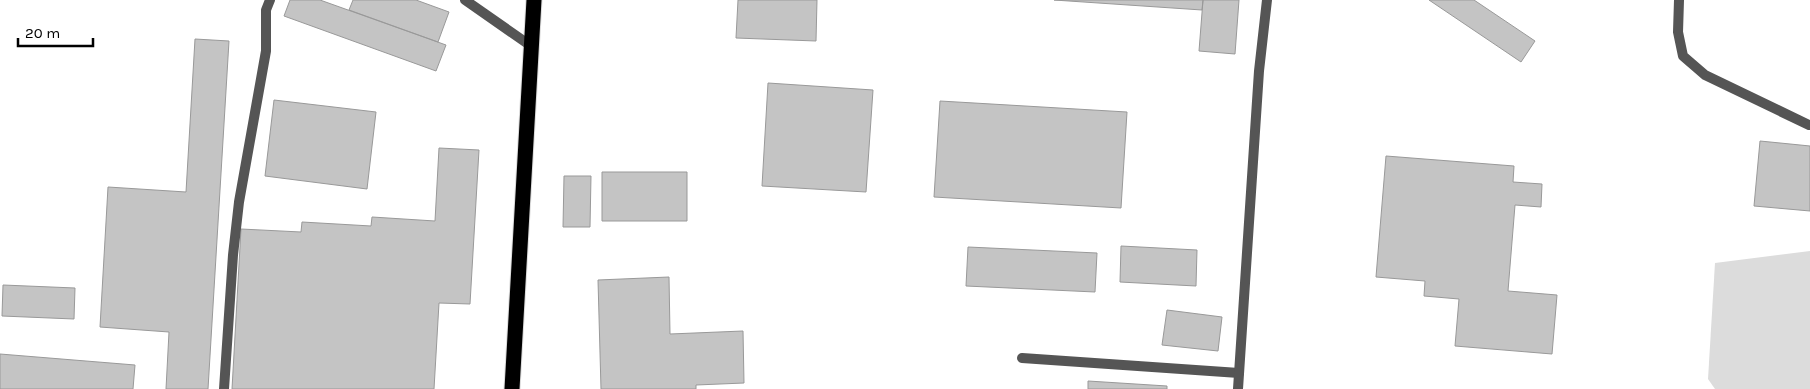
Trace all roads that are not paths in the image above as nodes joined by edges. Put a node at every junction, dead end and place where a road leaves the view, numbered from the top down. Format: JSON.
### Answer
{"nodes":[{"id":1,"x":270,"y":0,"type":"edge"},
{"id":2,"x":465,"y":0,"type":"edge"},
{"id":3,"x":534,"y":0,"type":"edge"},
{"id":4,"x":1267,"y":0,"type":"edge"},
{"id":5,"x":1679,"y":0,"type":"edge"},
{"id":6,"x":531,"y":46,"type":"junction"},
{"id":7,"x":1809,"y":124,"type":"dead end"},
{"id":8,"x":1022,"y":358,"type":"dead end"},
{"id":9,"x":1239,"y":373,"type":"junction"},
{"id":10,"x":224,"y":389,"type":"edge"},
{"id":11,"x":512,"y":389,"type":"edge"},
{"id":12,"x":1238,"y":389,"type":"edge"}],
"edges":[{"from":1,"to":10,"type":"street"},
{"from":2,"to":6,"type":"street"},
{"from":3,"to":6,"type":"highway"},
{"from":4,"to":9,"type":"street"},
{"from":5,"to":7,"type":"street"},
{"from":6,"to":11,"type":"highway"},
{"from":8,"to":9,"type":"street"},
{"from":9,"to":12,"type":"street"}]}
